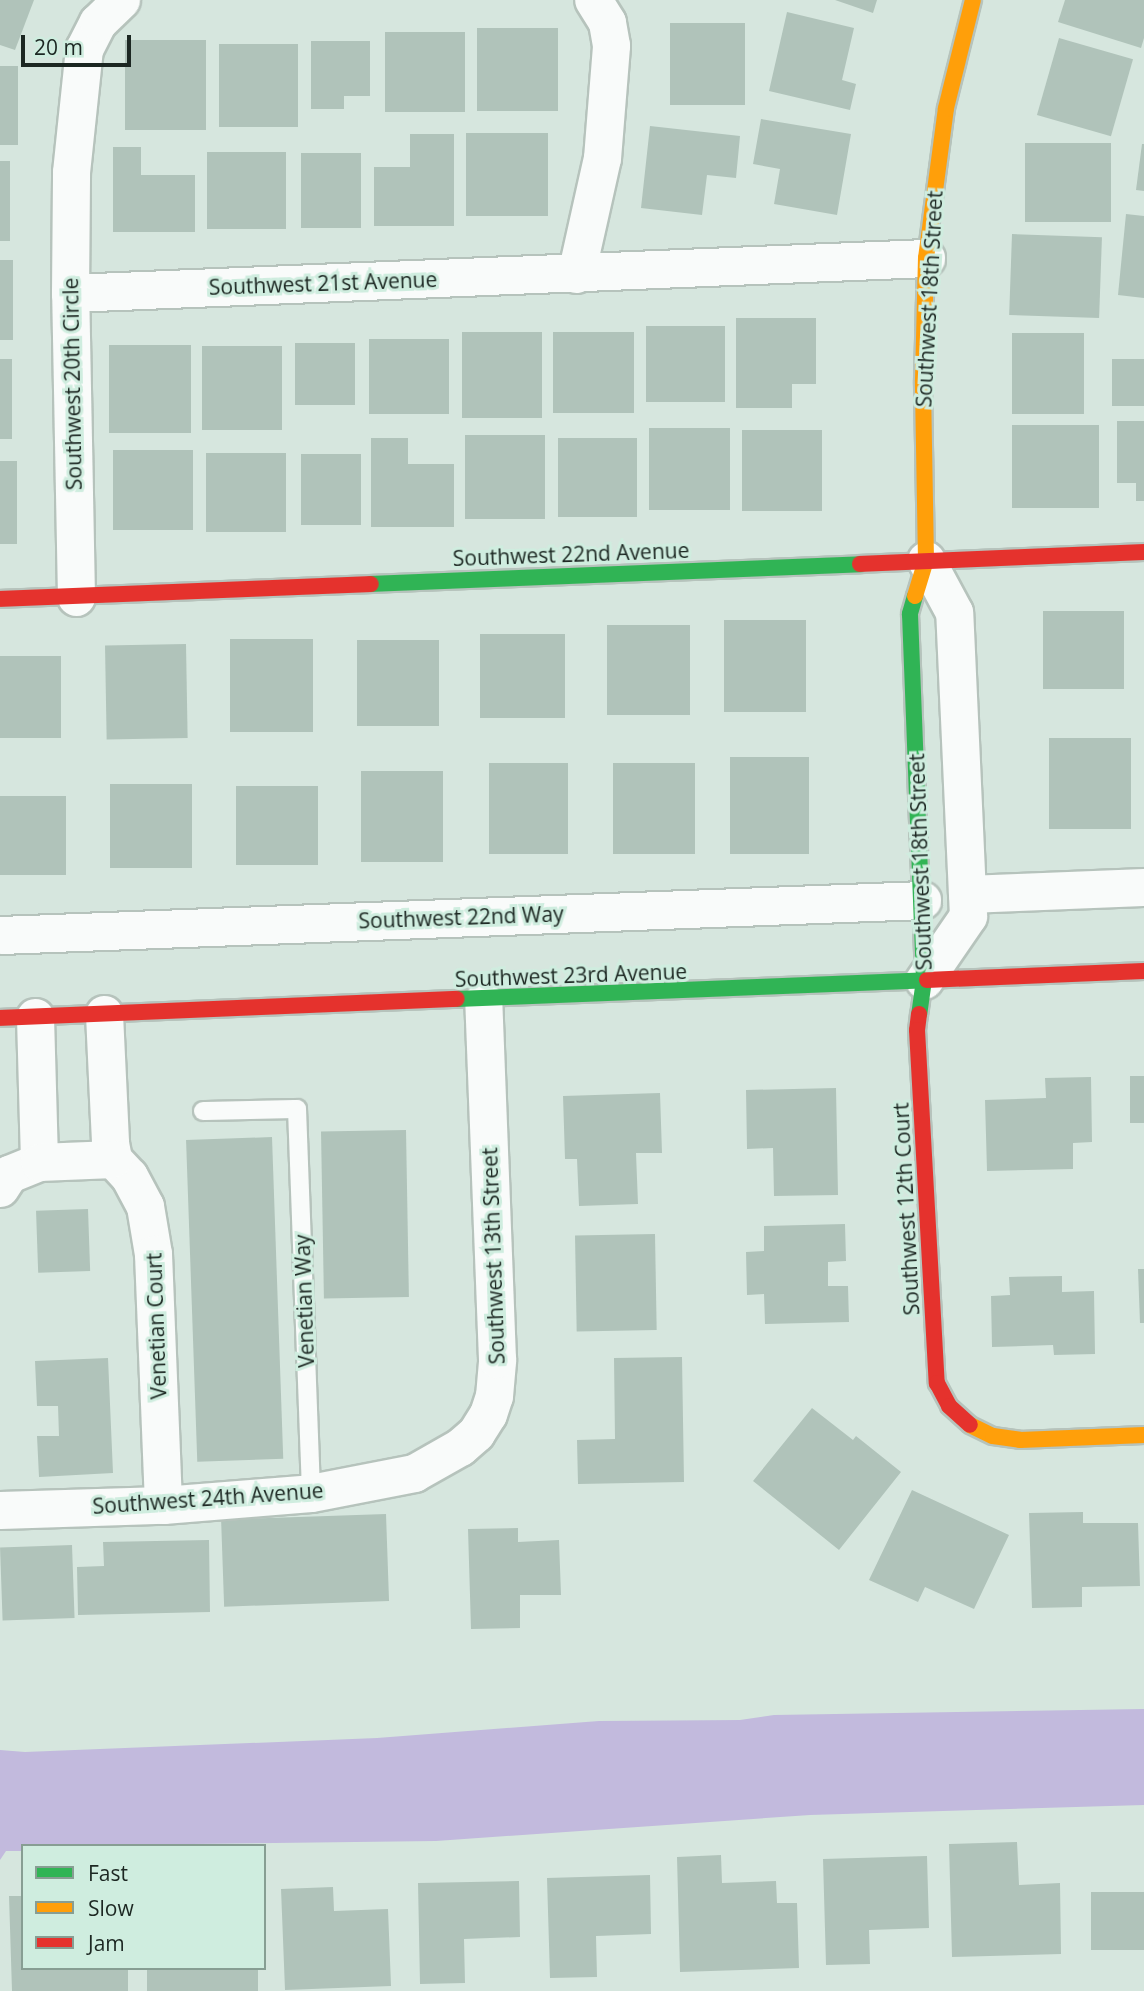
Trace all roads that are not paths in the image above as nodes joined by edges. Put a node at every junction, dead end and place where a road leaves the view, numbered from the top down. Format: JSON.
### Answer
{"nodes":[{"id":1,"x":121,"y":0,"type":"edge"},
{"id":2,"x":593,"y":0,"type":"edge"},
{"id":3,"x":973,"y":0,"type":"edge"},
{"id":4,"x":926,"y":258,"type":"junction"},
{"id":5,"x":576,"y":274,"type":"junction"},
{"id":6,"x":70,"y":293,"type":"junction"},
{"id":7,"x":1144,"y":552,"type":"edge"},
{"id":8,"x":926,"y":560,"type":"junction"},
{"id":9,"x":76,"y":597,"type":"junction"},
{"id":10,"x":0,"y":599,"type":"edge"},
{"id":11,"x":1144,"y":887,"type":"edge"},
{"id":12,"x":967,"y":894,"type":"junction"},
{"id":13,"x":922,"y":900,"type":"junction"},
{"id":14,"x":0,"y":935,"type":"edge"},
{"id":15,"x":1144,"y":971,"type":"edge"},
{"id":16,"x":924,"y":980,"type":"junction"},
{"id":17,"x":483,"y":1000,"type":"junction"},
{"id":18,"x":104,"y":1014,"type":"junction"},
{"id":19,"x":17,"y":1017,"type":"edge"},
{"id":20,"x":203,"y":1111,"type":"dead end"},
{"id":21,"x":113,"y":1159,"type":"junction"},
{"id":22,"x":39,"y":1162,"type":"junction"},
{"id":23,"x":0,"y":1188,"type":"edge"},
{"id":24,"x":1144,"y":1435,"type":"edge"},
{"id":25,"x":414,"y":1473,"type":"joint"},
{"id":26,"x":311,"y":1493,"type":"junction"},
{"id":27,"x":1,"y":1499,"type":"edge"},
{"id":28,"x":163,"y":1504,"type":"junction"}],
"edges":[{"from":1,"to":6,"type":"street","name":"Southwest 20th Circle"},
{"from":2,"to":5,"type":"street"},
{"from":3,"to":4,"type":"street","name":"Southwest 18th Street"},
{"from":4,"to":5,"type":"street","name":"Southwest 21st Avenue"},
{"from":4,"to":8,"type":"street","name":"Southwest 18th Street"},
{"from":5,"to":6,"type":"street","name":"Southwest 21st Avenue"},
{"from":6,"to":9,"type":"street","name":"Southwest 20th Circle"},
{"from":7,"to":8,"type":"street","name":"Southwest 22nd Avenue"},
{"from":8,"to":9,"type":"street","name":"Southwest 22nd Avenue"},
{"from":8,"to":12,"type":"street","name":"Southwest 18th Street"},
{"from":8,"to":13,"type":"street","name":"Southwest 18th Street"},
{"from":9,"to":10,"type":"street","name":"Southwest 22nd Avenue"},
{"from":11,"to":12,"type":"street"},
{"from":12,"to":16,"type":"street","name":"Southwest 18th Street"},
{"from":13,"to":14,"type":"street","name":"Southwest 22nd Way"},
{"from":13,"to":16,"type":"street","name":"Southwest 18th Street"},
{"from":15,"to":16,"type":"street","name":"Southwest 23rd Avenue"},
{"from":16,"to":17,"type":"street","name":"Southwest 23rd Avenue"},
{"from":16,"to":24,"type":"street","name":"Southwest 12th Court"},
{"from":17,"to":18,"type":"street","name":"Southwest 23rd Avenue"},
{"from":17,"to":25,"type":"street","name":"Southwest 13th Street"},
{"from":18,"to":19,"type":"street","name":"Southwest 23rd Avenue"},
{"from":18,"to":21,"type":"street"},
{"from":19,"to":22,"type":"street"},
{"from":20,"to":26,"type":"lane","name":"Venetian Way"},
{"from":21,"to":22,"type":"street"},
{"from":21,"to":28,"type":"street","name":"Venetian Court"},
{"from":22,"to":23,"type":"street"},
{"from":25,"to":26,"type":"street","name":"Southwest 24th Avenue"},
{"from":26,"to":28,"type":"street","name":"Southwest 24th Avenue"},
{"from":27,"to":28,"type":"street","name":"Southwest 24th Avenue"}]}
